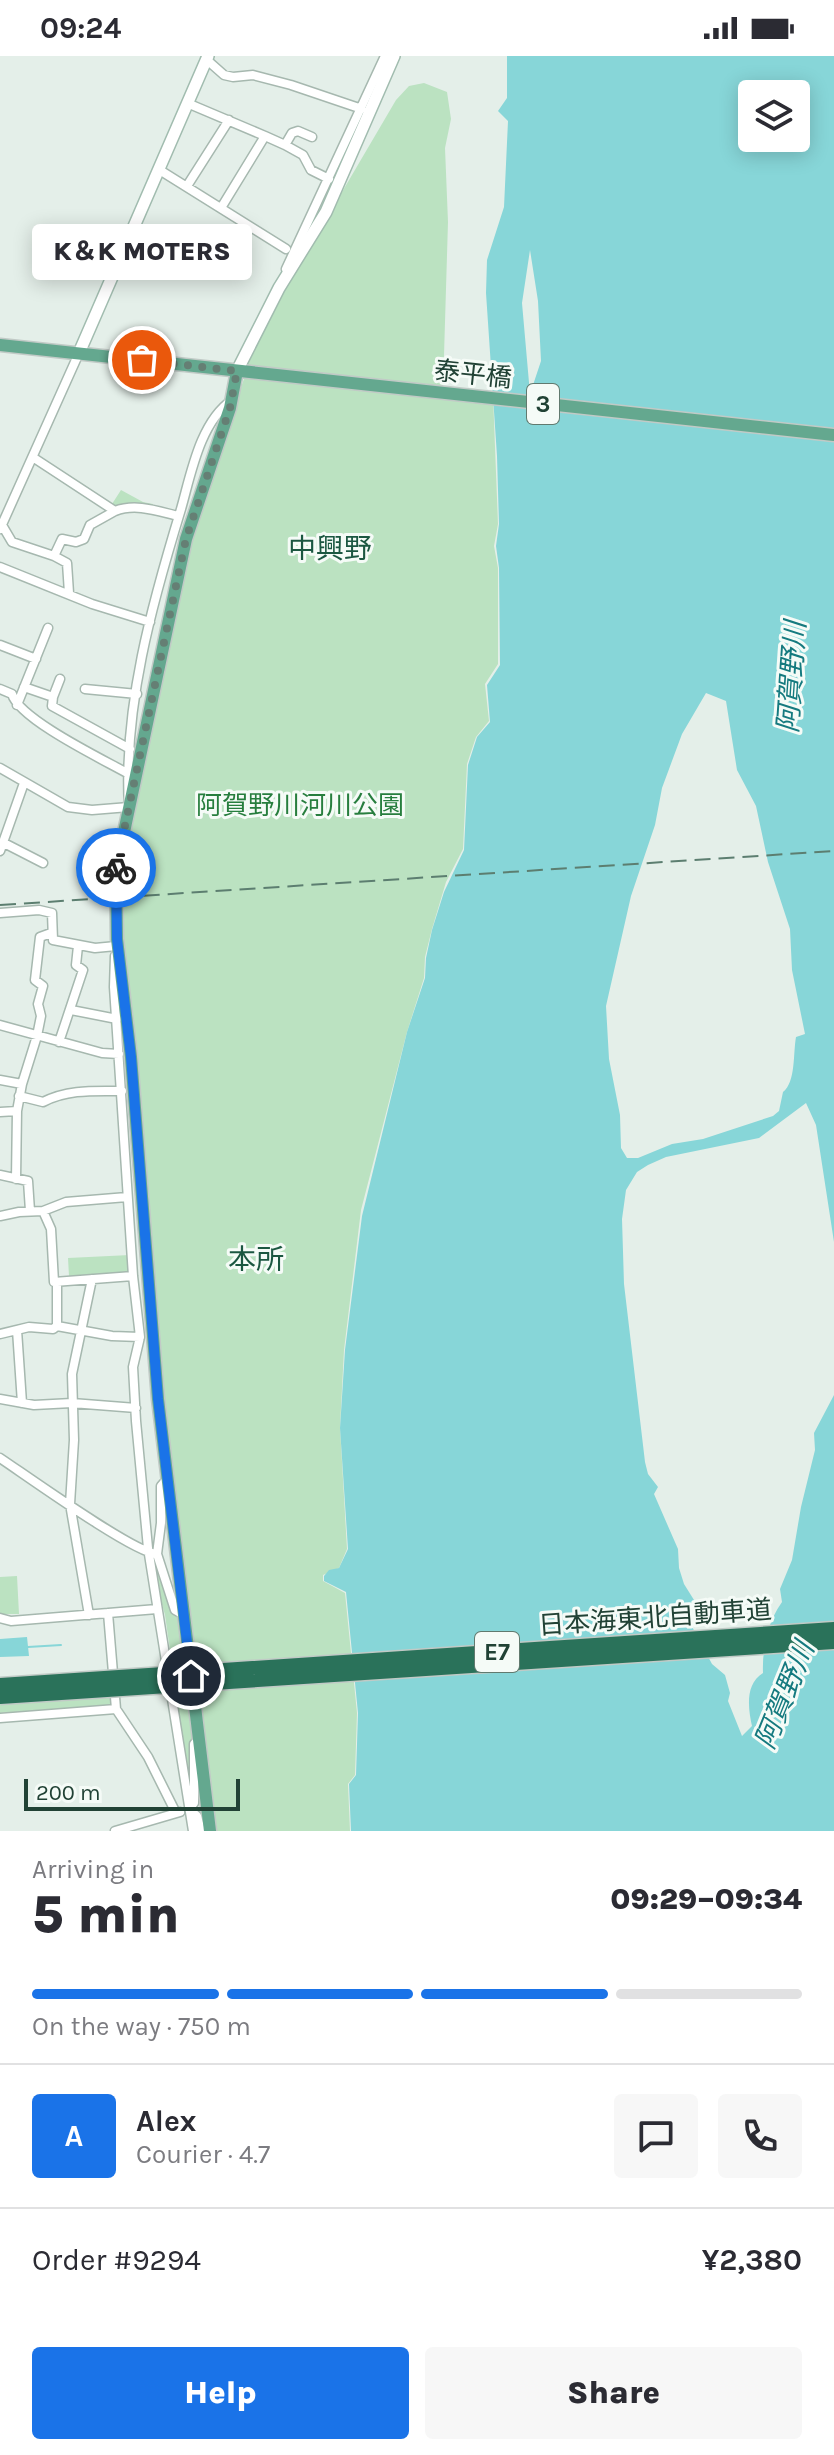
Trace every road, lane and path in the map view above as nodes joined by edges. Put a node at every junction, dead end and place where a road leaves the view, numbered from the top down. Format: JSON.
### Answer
{"nodes":[{"id":1,"x":385,"y":56,"type":"edge"},
{"id":2,"x":394,"y":56,"type":"edge"},
{"id":3,"x":207,"y":58,"type":"edge"},
{"id":4,"x":187,"y":103,"type":"junction"},
{"id":5,"x":362,"y":109,"type":"junction"},
{"id":6,"x":229,"y":120,"type":"junction"},
{"id":7,"x":265,"y":136,"type":"junction"},
{"id":8,"x":312,"y":137,"type":"dead end"},
{"id":9,"x":285,"y":145,"type":"junction"},
{"id":10,"x":158,"y":169,"type":"junction"},
{"id":11,"x":329,"y":179,"type":"junction"},
{"id":12,"x":187,"y":186,"type":"junction"},
{"id":13,"x":221,"y":208,"type":"junction"},
{"id":14,"x":286,"y":249,"type":"dead end"},
{"id":15,"x":284,"y":281,"type":"junction"},
{"id":16,"x":0,"y":345,"type":"edge"},
{"id":17,"x":79,"y":353,"type":"junction"},
{"id":18,"x":237,"y":371,"type":"junction"},
{"id":19,"x":232,"y":400,"type":"junction"},
{"id":20,"x":834,"y":435,"type":"edge"},
{"id":21,"x":34,"y":458,"type":"junction"},
{"id":22,"x":0,"y":503,"type":"edge"},
{"id":23,"x":9,"y":509,"type":"junction"},
{"id":24,"x":115,"y":511,"type":"junction"},
{"id":25,"x":178,"y":516,"type":"junction"},
{"id":26,"x":1,"y":527,"type":"edge"},
{"id":27,"x":54,"y":556,"type":"junction"},
{"id":28,"x":0,"y":567,"type":"edge"},
{"id":29,"x":69,"y":593,"type":"junction"},
{"id":30,"x":150,"y":622,"type":"junction"},
{"id":31,"x":48,"y":628,"type":"dead end"},
{"id":32,"x":0,"y":645,"type":"edge"},
{"id":33,"x":36,"y":659,"type":"junction"},
{"id":34,"x":60,"y":679,"type":"dead end"},
{"id":35,"x":24,"y":687,"type":"junction"},
{"id":36,"x":0,"y":689,"type":"edge"},
{"id":37,"x":85,"y":689,"type":"dead end"},
{"id":38,"x":137,"y":694,"type":"junction"},
{"id":39,"x":53,"y":697,"type":"junction"},
{"id":40,"x":17,"y":705,"type":"junction"},
{"id":41,"x":130,"y":749,"type":"junction"},
{"id":42,"x":0,"y":768,"type":"edge"},
{"id":43,"x":127,"y":773,"type":"junction"},
{"id":44,"x":24,"y":783,"type":"junction"},
{"id":45,"x":129,"y":807,"type":"junction"},
{"id":46,"x":2,"y":847,"type":"edge"},
{"id":47,"x":43,"y":863,"type":"dead end"},
{"id":48,"x":0,"y":913,"type":"edge"},
{"id":49,"x":51,"y":933,"type":"junction"},
{"id":50,"x":117,"y":943,"type":"junction"},
{"id":51,"x":78,"y":946,"type":"junction"},
{"id":52,"x":71,"y":1010,"type":"junction"},
{"id":53,"x":117,"y":1019,"type":"junction"},
{"id":54,"x":0,"y":1025,"type":"edge"},
{"id":55,"x":37,"y":1036,"type":"junction"},
{"id":56,"x":59,"y":1042,"type":"junction"},
{"id":57,"x":119,"y":1054,"type":"junction"},
{"id":58,"x":0,"y":1080,"type":"edge"},
{"id":59,"x":22,"y":1084,"type":"junction"},
{"id":60,"x":122,"y":1091,"type":"junction"},
{"id":61,"x":19,"y":1096,"type":"junction"},
{"id":62,"x":17,"y":1111,"type":"junction"},
{"id":63,"x":0,"y":1112,"type":"edge"},
{"id":64,"x":0,"y":1175,"type":"edge"},
{"id":65,"x":16,"y":1179,"type":"junction"},
{"id":66,"x":127,"y":1197,"type":"junction"},
{"id":67,"x":30,"y":1211,"type":"junction"},
{"id":68,"x":43,"y":1211,"type":"junction"},
{"id":69,"x":0,"y":1216,"type":"edge"},
{"id":70,"x":133,"y":1276,"type":"junction"},
{"id":71,"x":92,"y":1279,"type":"junction"},
{"id":72,"x":57,"y":1282,"type":"junction"},
{"id":73,"x":57,"y":1326,"type":"junction"},
{"id":74,"x":80,"y":1329,"type":"junction"},
{"id":75,"x":17,"y":1330,"type":"junction"},
{"id":76,"x":0,"y":1334,"type":"edge"},
{"id":77,"x":140,"y":1337,"type":"junction"},
{"id":78,"x":0,"y":1399,"type":"edge"},
{"id":79,"x":22,"y":1403,"type":"junction"},
{"id":80,"x":72,"y":1403,"type":"junction"},
{"id":81,"x":136,"y":1408,"type":"junction"},
{"id":82,"x":0,"y":1458,"type":"edge"},
{"id":83,"x":167,"y":1479,"type":"junction"},
{"id":84,"x":70,"y":1504,"type":"junction"},
{"id":85,"x":153,"y":1554,"type":"junction"},
{"id":86,"x":157,"y":1609,"type":"junction"},
{"id":87,"x":108,"y":1613,"type":"junction"},
{"id":88,"x":89,"y":1615,"type":"junction"},
{"id":89,"x":184,"y":1615,"type":"junction"},
{"id":90,"x":0,"y":1618,"type":"edge"},
{"id":91,"x":834,"y":1629,"type":"edge"},
{"id":92,"x":834,"y":1642,"type":"edge"},
{"id":93,"x":0,"y":1685,"type":"edge"},
{"id":94,"x":0,"y":1697,"type":"edge"},
{"id":95,"x":116,"y":1709,"type":"junction"},
{"id":96,"x":0,"y":1718,"type":"edge"},
{"id":97,"x":199,"y":1738,"type":"junction"},
{"id":98,"x":189,"y":1809,"type":"junction"},
{"id":99,"x":176,"y":1813,"type":"junction"},
{"id":100,"x":115,"y":1831,"type":"edge"},
{"id":101,"x":193,"y":1831,"type":"edge"},
{"id":102,"x":201,"y":1831,"type":"edge"},
{"id":103,"x":210,"y":1831,"type":"edge"}],
"edges":[{"from":1,"to":5,"type":"street"},
{"from":2,"to":15,"type":"street"},
{"from":3,"to":4,"type":"street"},
{"from":3,"to":5,"type":"street"},
{"from":4,"to":6,"type":"street"},
{"from":4,"to":10,"type":"street"},
{"from":5,"to":11,"type":"street"},
{"from":6,"to":7,"type":"street"},
{"from":6,"to":12,"type":"street"},
{"from":7,"to":9,"type":"street"},
{"from":7,"to":13,"type":"street"},
{"from":8,"to":9,"type":"street"},
{"from":9,"to":11,"type":"street"},
{"from":10,"to":12,"type":"street"},
{"from":10,"to":17,"type":"street"},
{"from":11,"to":15,"type":"street"},
{"from":12,"to":13,"type":"street"},
{"from":13,"to":14,"type":"street"},
{"from":15,"to":18,"type":"street"},
{"from":16,"to":17,"type":"main road","number":"3"},
{"from":17,"to":18,"type":"main road","number":"3"},
{"from":17,"to":21,"type":"street"},
{"from":18,"to":19,"type":"main road"},
{"from":18,"to":20,"type":"main road","name":"泰平橋","number":"3"},
{"from":19,"to":25,"type":"street"},
{"from":19,"to":45,"type":"main road"},
{"from":21,"to":23,"type":"street"},
{"from":21,"to":24,"type":"street"},
{"from":22,"to":23,"type":"street"},
{"from":23,"to":26,"type":"street"},
{"from":24,"to":25,"type":"street"},
{"from":24,"to":27,"type":"street"},
{"from":25,"to":30,"type":"street"},
{"from":26,"to":27,"type":"street"},
{"from":27,"to":29,"type":"street"},
{"from":28,"to":29,"type":"street"},
{"from":29,"to":30,"type":"street"},
{"from":30,"to":38,"type":"street"},
{"from":31,"to":33,"type":"street"},
{"from":32,"to":33,"type":"street"},
{"from":33,"to":35,"type":"street"},
{"from":34,"to":39,"type":"street"},
{"from":35,"to":39,"type":"street"},
{"from":35,"to":40,"type":"street"},
{"from":36,"to":40,"type":"street"},
{"from":37,"to":38,"type":"street"},
{"from":38,"to":41,"type":"street"},
{"from":39,"to":41,"type":"street"},
{"from":40,"to":43,"type":"street"},
{"from":41,"to":43,"type":"street"},
{"from":42,"to":44,"type":"street"},
{"from":43,"to":45,"type":"street"},
{"from":44,"to":45,"type":"street"},
{"from":44,"to":46,"type":"street"},
{"from":45,"to":50,"type":"main road"},
{"from":46,"to":47,"type":"street"},
{"from":48,"to":49,"type":"street"},
{"from":49,"to":51,"type":"street"},
{"from":49,"to":55,"type":"street"},
{"from":50,"to":51,"type":"street"},
{"from":50,"to":53,"type":"street"},
{"from":50,"to":83,"type":"main road"},
{"from":51,"to":52,"type":"street"},
{"from":52,"to":53,"type":"street"},
{"from":52,"to":56,"type":"street"},
{"from":53,"to":57,"type":"street"},
{"from":54,"to":55,"type":"street"},
{"from":55,"to":56,"type":"street"},
{"from":55,"to":59,"type":"street"},
{"from":56,"to":57,"type":"street"},
{"from":57,"to":60,"type":"street"},
{"from":58,"to":59,"type":"street"},
{"from":59,"to":61,"type":"street"},
{"from":60,"to":61,"type":"street"},
{"from":60,"to":66,"type":"street"},
{"from":61,"to":62,"type":"street"},
{"from":62,"to":63,"type":"street"},
{"from":62,"to":65,"type":"street"},
{"from":64,"to":65,"type":"street"},
{"from":65,"to":67,"type":"street"},
{"from":66,"to":68,"type":"street"},
{"from":66,"to":70,"type":"street"},
{"from":67,"to":68,"type":"street"},
{"from":67,"to":69,"type":"street"},
{"from":68,"to":72,"type":"street"},
{"from":70,"to":71,"type":"street"},
{"from":70,"to":77,"type":"street"},
{"from":71,"to":72,"type":"street"},
{"from":71,"to":74,"type":"street"},
{"from":72,"to":73,"type":"street"},
{"from":73,"to":74,"type":"street"},
{"from":73,"to":75,"type":"street"},
{"from":74,"to":77,"type":"street"},
{"from":74,"to":80,"type":"street"},
{"from":75,"to":76,"type":"street"},
{"from":75,"to":79,"type":"street"},
{"from":77,"to":81,"type":"street"},
{"from":78,"to":79,"type":"street"},
{"from":79,"to":80,"type":"street"},
{"from":80,"to":81,"type":"street"},
{"from":80,"to":84,"type":"street"},
{"from":81,"to":85,"type":"street"},
{"from":82,"to":84,"type":"street"},
{"from":83,"to":85,"type":"street"},
{"from":83,"to":89,"type":"main road"},
{"from":84,"to":85,"type":"street"},
{"from":84,"to":88,"type":"street"},
{"from":85,"to":86,"type":"street"},
{"from":85,"to":89,"type":"street"},
{"from":86,"to":87,"type":"street"},
{"from":86,"to":98,"type":"street"},
{"from":87,"to":88,"type":"street"},
{"from":87,"to":95,"type":"street"},
{"from":88,"to":90,"type":"street"},
{"from":89,"to":97,"type":"main road"},
{"from":91,"to":93,"type":"highway","name":"日本海東北自動車道","number":"E7","bridge":true},
{"from":92,"to":94,"type":"highway","name":"日本海東北自動車道","number":"E7","bridge":true},
{"from":95,"to":96,"type":"street"},
{"from":95,"to":99,"type":"street"},
{"from":97,"to":98,"type":"street"},
{"from":97,"to":103,"type":"main road"},
{"from":98,"to":99,"type":"street"},
{"from":98,"to":101,"type":"street"},
{"from":98,"to":102,"type":"street"},
{"from":99,"to":100,"type":"street"}]}
